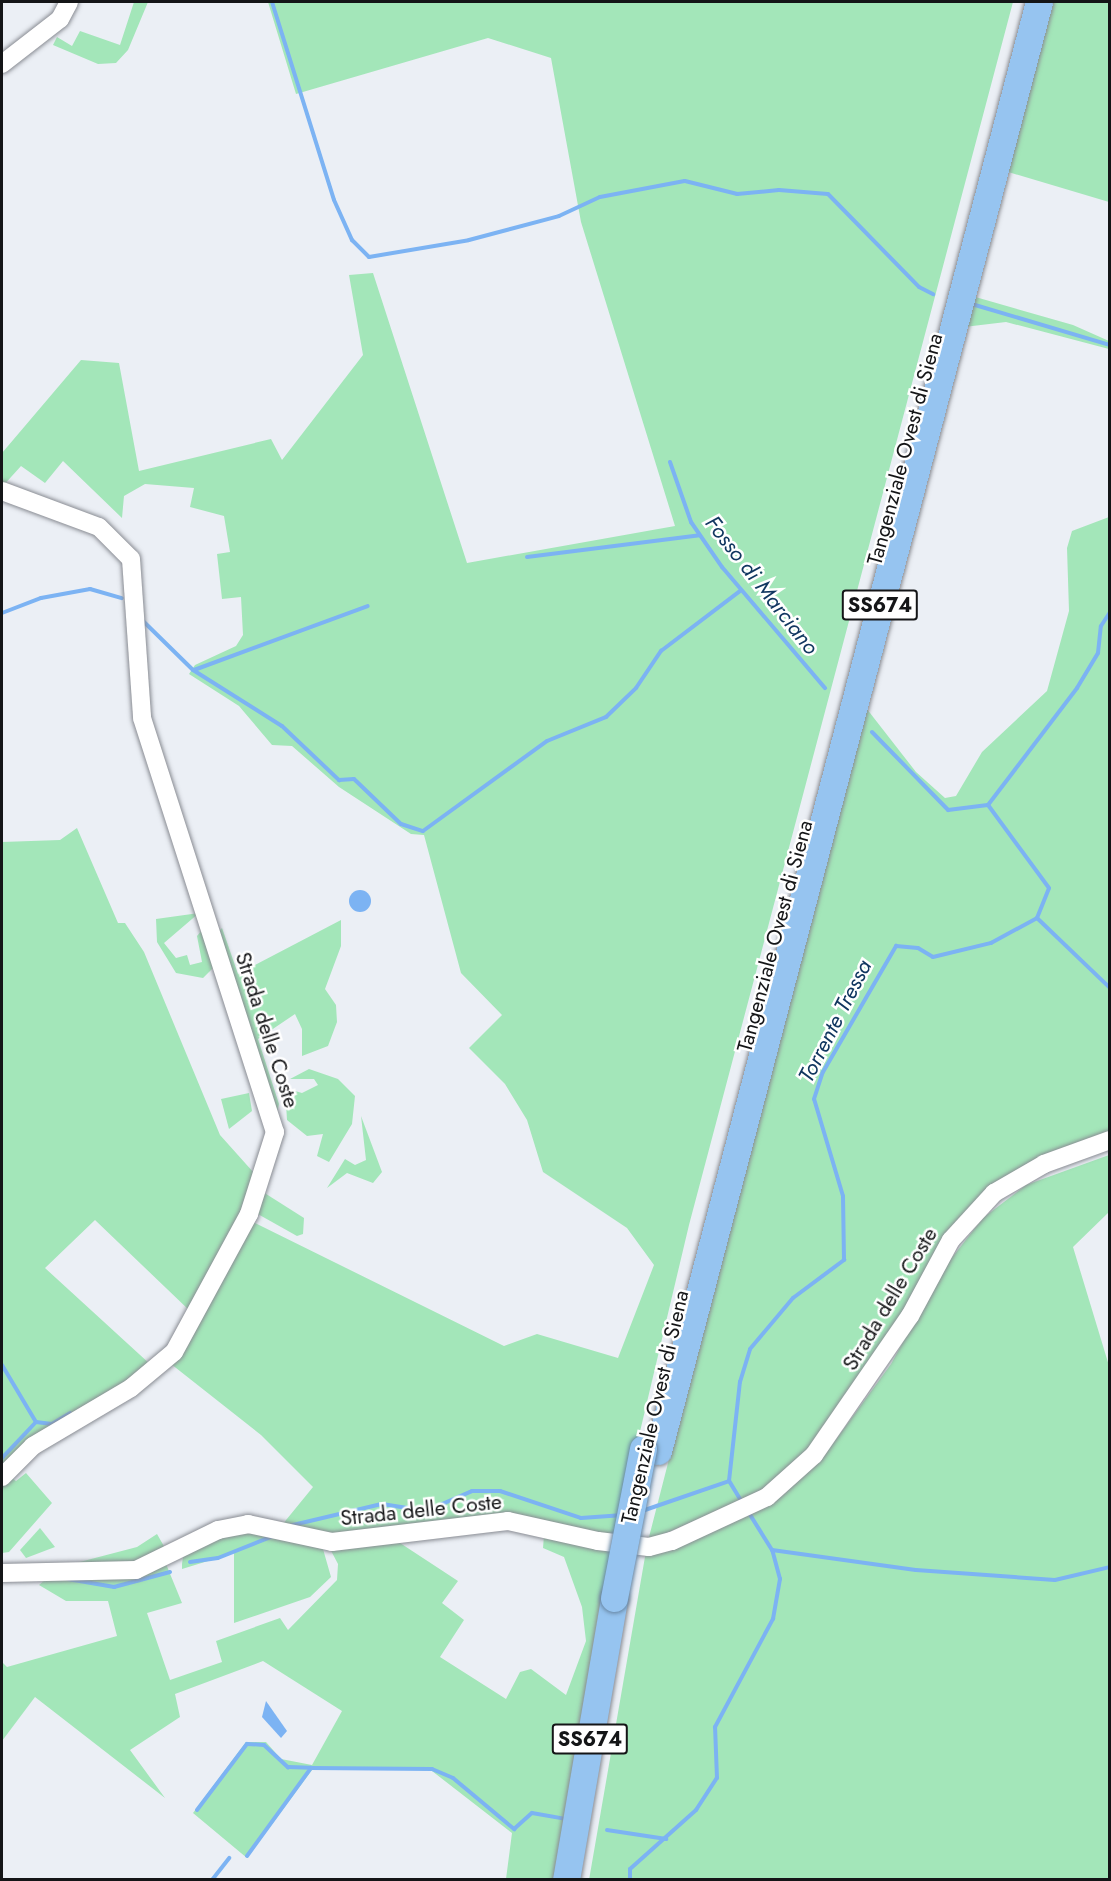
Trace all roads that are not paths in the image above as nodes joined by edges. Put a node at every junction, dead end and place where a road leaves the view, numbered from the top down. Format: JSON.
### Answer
{"nodes":[{"id":1,"x":69,"y":2,"type":"edge"},
{"id":2,"x":1023,"y":2,"type":"edge"},
{"id":3,"x":1039,"y":2,"type":"edge"},
{"id":4,"x":2,"y":64,"type":"edge"},
{"id":5,"x":2,"y":491,"type":"edge"},
{"id":6,"x":1110,"y":1140,"type":"edge"},
{"id":7,"x":712,"y":1205,"type":"junction"},
{"id":8,"x":2,"y":1477,"type":"edge"},
{"id":9,"x":2,"y":1573,"type":"edge"},
{"id":10,"x":622,"y":1599,"type":"junction"},
{"id":11,"x":566,"y":1880,"type":"edge"},
{"id":12,"x":583,"y":1880,"type":"edge"}],
"edges":[{"from":1,"to":4,"type":"street"},
{"from":2,"to":7,"type":"highway","name":"Tangenziale Ovest di Siena","number":"SS674"},
{"from":3,"to":7,"type":"highway","name":"Tangenziale Ovest di Siena","number":"SS674"},
{"from":5,"to":8,"type":"street","name":"Strada delle Coste"},
{"from":6,"to":9,"type":"street","name":"Strada delle Coste"},
{"from":7,"to":10,"type":"highway","name":"Tangenziale Ovest di Siena","number":"SS674"},
{"from":10,"to":11,"type":"highway","name":"Tangenziale Ovest di Siena","number":"SS674"},
{"from":10,"to":12,"type":"highway","name":"Tangenziale Ovest di Siena","number":"SS674"}]}
